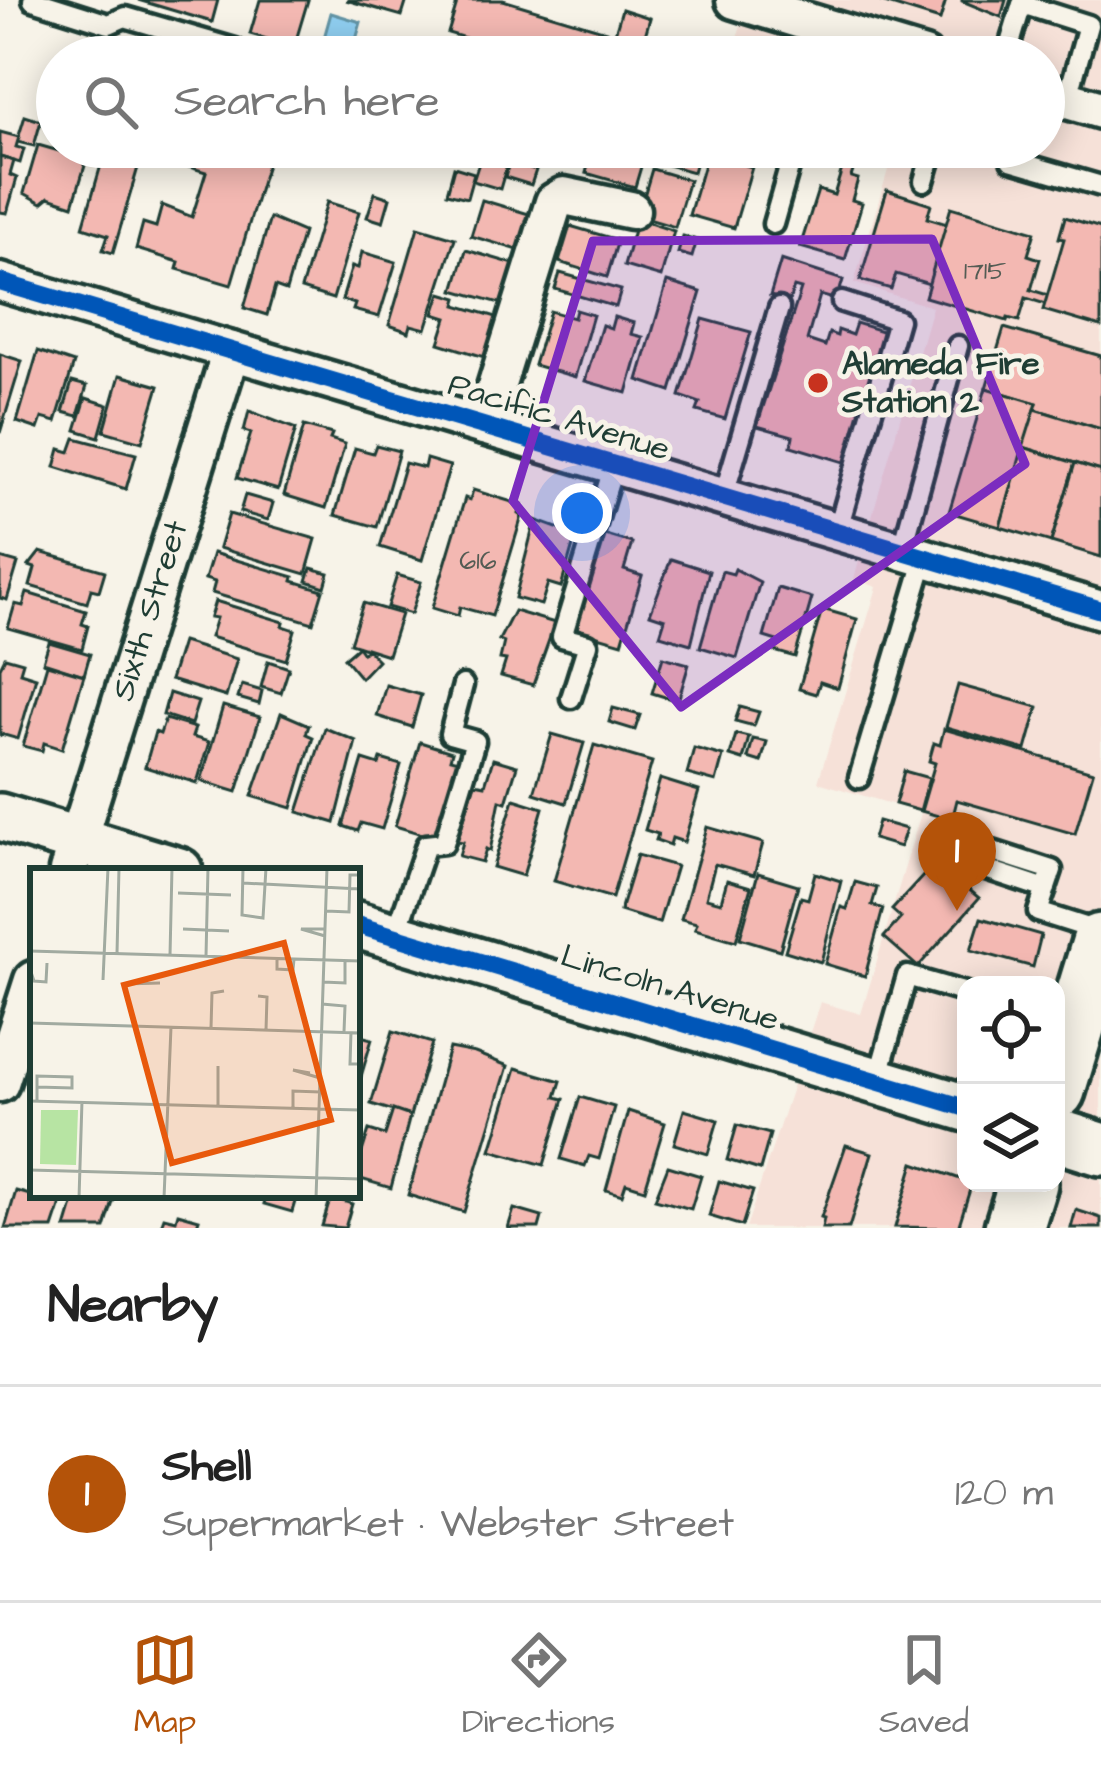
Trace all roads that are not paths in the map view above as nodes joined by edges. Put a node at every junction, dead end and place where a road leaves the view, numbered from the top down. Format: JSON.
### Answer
{"nodes":[{"id":1,"x":33,"y":0,"type":"edge"},
{"id":2,"x":735,"y":0,"type":"edge"},
{"id":3,"x":1101,"y":7,"type":"edge"},
{"id":4,"x":1088,"y":25,"type":"junction"},
{"id":5,"x":190,"y":36,"type":"edge"},
{"id":6,"x":811,"y":36,"type":"edge"},
{"id":7,"x":1012,"y":36,"type":"edge"},
{"id":8,"x":1071,"y":101,"type":"edge"},
{"id":9,"x":789,"y":168,"type":"edge"},
{"id":10,"x":928,"y":168,"type":"edge"},
{"id":11,"x":1039,"y":168,"type":"edge"},
{"id":12,"x":924,"y":181,"type":"dead end"},
{"id":13,"x":1101,"y":186,"type":"edge"},
{"id":14,"x":631,"y":210,"type":"dead end"},
{"id":15,"x":773,"y":224,"type":"dead end"},
{"id":16,"x":0,"y":282,"type":"edge"},
{"id":17,"x":842,"y":302,"type":"dead end"},
{"id":18,"x":779,"y":308,"type":"dead end"},
{"id":19,"x":958,"y":346,"type":"dead end"},
{"id":20,"x":231,"y":351,"type":"junction"},
{"id":21,"x":484,"y":426,"type":"junction"},
{"id":22,"x":614,"y":465,"type":"junction"},
{"id":23,"x":723,"y":498,"type":"junction"},
{"id":24,"x":837,"y":532,"type":"junction"},
{"id":25,"x":913,"y":554,"type":"junction"},
{"id":26,"x":1101,"y":610,"type":"edge"},
{"id":27,"x":463,"y":685,"type":"dead end"},
{"id":28,"x":571,"y":698,"type":"dead end"},
{"id":29,"x":859,"y":778,"type":"dead end"},
{"id":30,"x":0,"y":817,"type":"edge"},
{"id":31,"x":72,"y":856,"type":"edge"},
{"id":32,"x":158,"y":868,"type":"edge"},
{"id":33,"x":1046,"y":889,"type":"junction"},
{"id":34,"x":376,"y":930,"type":"edge"},
{"id":35,"x":1100,"y":950,"type":"edge"},
{"id":36,"x":30,"y":989,"type":"edge"},
{"id":37,"x":957,"y":990,"type":"edge"},
{"id":38,"x":1066,"y":1022,"type":"edge"},
{"id":39,"x":877,"y":1082,"type":"junction"},
{"id":40,"x":0,"y":1083,"type":"edge"},
{"id":41,"x":1057,"y":1084,"type":"edge"},
{"id":42,"x":957,"y":1105,"type":"edge"},
{"id":43,"x":1065,"y":1138,"type":"edge"},
{"id":44,"x":1101,"y":1149,"type":"edge"},
{"id":45,"x":1025,"y":1192,"type":"edge"},
{"id":46,"x":1014,"y":1228,"type":"edge"}],
"edges":[{"from":1,"to":5,"type":"lane"},
{"from":2,"to":6,"type":"street"},
{"from":3,"to":4,"type":"lane"},
{"from":4,"to":7,"type":"lane"},
{"from":4,"to":8,"type":"lane"},
{"from":9,"to":15,"type":"lane"},
{"from":10,"to":12,"type":"lane"},
{"from":11,"to":13,"type":"lane"},
{"from":14,"to":21,"type":"street"},
{"from":16,"to":20,"type":"street","name":"Pacific Avenue"},
{"from":17,"to":24,"type":"lane"},
{"from":18,"to":23,"type":"lane"},
{"from":19,"to":25,"type":"lane"},
{"from":20,"to":21,"type":"street","name":"Pacific Avenue"},
{"from":20,"to":31,"type":"street","name":"Sixth Street"},
{"from":21,"to":22,"type":"street","name":"Pacific Avenue"},
{"from":22,"to":23,"type":"street","name":"Pacific Avenue"},
{"from":22,"to":28,"type":"lane"},
{"from":23,"to":24,"type":"street","name":"Pacific Avenue"},
{"from":24,"to":25,"type":"street","name":"Pacific Avenue"},
{"from":25,"to":26,"type":"street","name":"Pacific Avenue"},
{"from":25,"to":29,"type":"lane"},
{"from":27,"to":34,"type":"lane"},
{"from":30,"to":31,"type":"street"},
{"from":31,"to":32,"type":"street"},
{"from":33,"to":33,"type":"lane"},
{"from":33,"to":35,"type":"lane"},
{"from":34,"to":39,"type":"street","name":"Lincoln Avenue"},
{"from":35,"to":38,"type":"main road"},
{"from":36,"to":40,"type":"street"},
{"from":37,"to":39,"type":"lane"},
{"from":38,"to":41,"type":"main road"},
{"from":39,"to":42,"type":"street","name":"Lincoln Avenue"},
{"from":43,"to":44,"type":"main road"},
{"from":45,"to":46,"type":"main road"}]}
